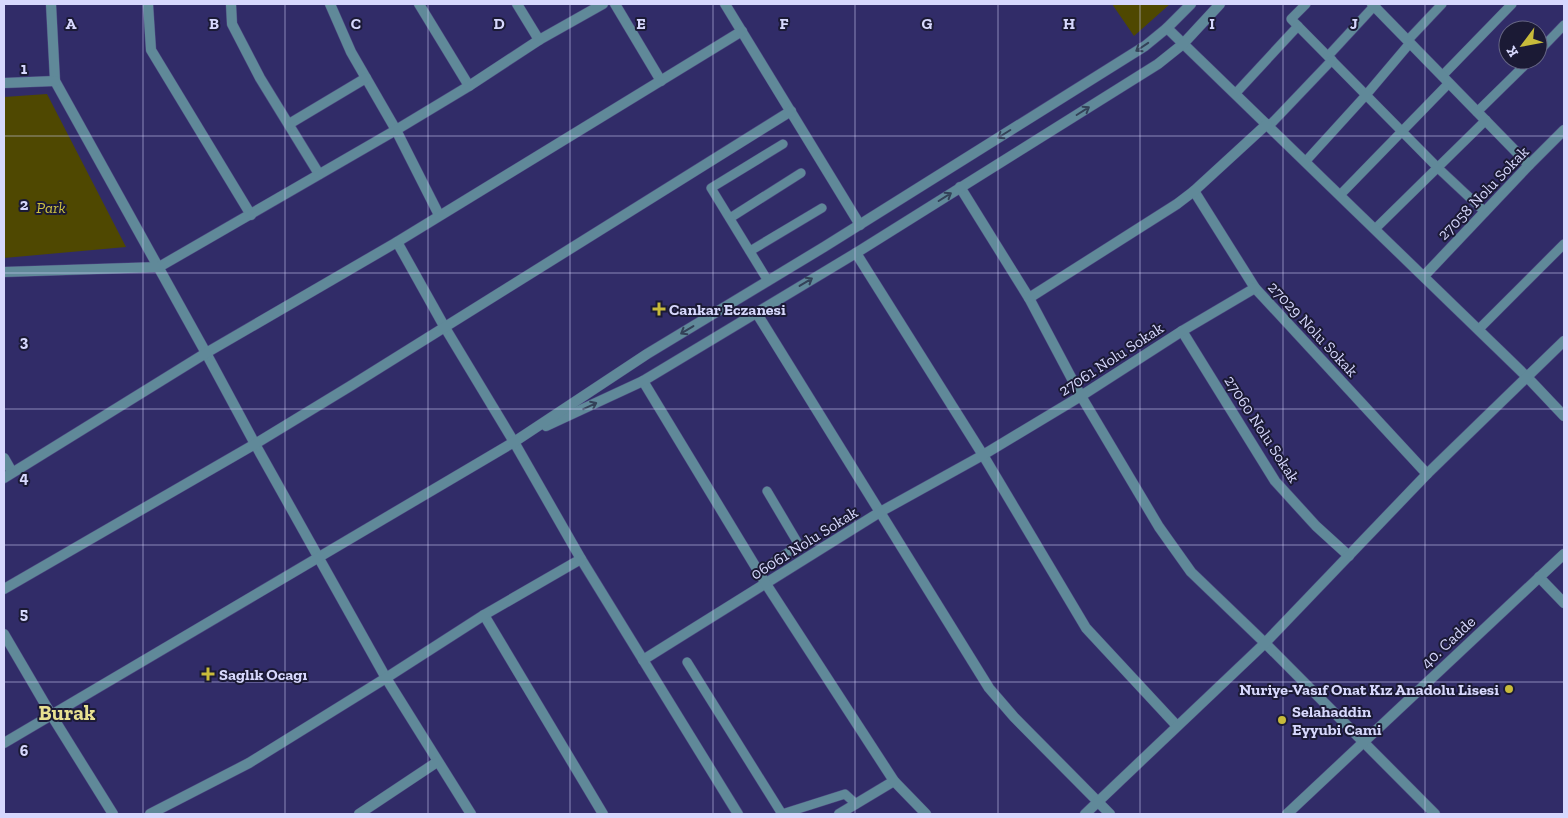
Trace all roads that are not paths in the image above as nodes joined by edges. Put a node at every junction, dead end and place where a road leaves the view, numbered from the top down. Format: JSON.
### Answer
{"nodes":[{"id":1,"x":51,"y":4,"type":"edge"},
{"id":2,"x":148,"y":4,"type":"edge"},
{"id":3,"x":231,"y":4,"type":"edge"},
{"id":4,"x":330,"y":4,"type":"edge"},
{"id":5,"x":419,"y":4,"type":"edge"},
{"id":6,"x":517,"y":4,"type":"edge"},
{"id":7,"x":603,"y":4,"type":"edge"},
{"id":8,"x":615,"y":4,"type":"edge"},
{"id":9,"x":725,"y":4,"type":"edge"},
{"id":10,"x":1191,"y":4,"type":"edge"},
{"id":11,"x":1220,"y":4,"type":"edge"},
{"id":12,"x":1306,"y":4,"type":"edge"},
{"id":13,"x":1374,"y":4,"type":"edge"},
{"id":14,"x":1442,"y":4,"type":"edge"},
{"id":15,"x":1512,"y":4,"type":"edge"},
{"id":16,"x":1298,"y":26,"type":"junction"},
{"id":17,"x":1564,"y":26,"type":"edge"},
{"id":18,"x":1167,"y":28,"type":"junction"},
{"id":19,"x":742,"y":31,"type":"junction"},
{"id":20,"x":539,"y":40,"type":"junction"},
{"id":21,"x":1409,"y":42,"type":"junction"},
{"id":22,"x":1548,"y":42,"type":"edge"},
{"id":23,"x":1184,"y":44,"type":"junction"},
{"id":24,"x":1330,"y":58,"type":"junction"},
{"id":25,"x":1520,"y":70,"type":"edge"},
{"id":26,"x":366,"y":78,"type":"junction"},
{"id":27,"x":1445,"y":79,"type":"junction"},
{"id":28,"x":55,"y":81,"type":"junction"},
{"id":29,"x":661,"y":81,"type":"junction"},
{"id":30,"x":4,"y":83,"type":"edge"},
{"id":31,"x":469,"y":86,"type":"junction"},
{"id":32,"x":1235,"y":94,"type":"junction"},
{"id":33,"x":1366,"y":95,"type":"junction"},
{"id":34,"x":791,"y":111,"type":"junction"},
{"id":35,"x":1477,"y":112,"type":"junction"},
{"id":36,"x":1486,"y":120,"type":"junction"},
{"id":37,"x":289,"y":124,"type":"junction"},
{"id":38,"x":1268,"y":125,"type":"junction"},
{"id":39,"x":396,"y":130,"type":"junction"},
{"id":40,"x":1564,"y":130,"type":"edge"},
{"id":41,"x":1402,"y":131,"type":"junction"},
{"id":42,"x":783,"y":144,"type":"dead end"},
{"id":43,"x":1305,"y":162,"type":"junction"},
{"id":44,"x":1529,"y":165,"type":"junction"},
{"id":45,"x":1438,"y":168,"type":"junction"},
{"id":46,"x":801,"y":173,"type":"dead end"},
{"id":47,"x":319,"y":174,"type":"junction"},
{"id":48,"x":960,"y":187,"type":"junction"},
{"id":49,"x":1194,"y":191,"type":"junction"},
{"id":50,"x":1340,"y":196,"type":"junction"},
{"id":51,"x":822,"y":208,"type":"dead end"},
{"id":52,"x":1485,"y":212,"type":"junction"},
{"id":53,"x":251,"y":215,"type":"junction"},
{"id":54,"x":439,"y":215,"type":"junction"},
{"id":55,"x":730,"y":218,"type":"junction"},
{"id":56,"x":860,"y":225,"type":"junction"},
{"id":57,"x":1375,"y":229,"type":"junction"},
{"id":58,"x":396,"y":242,"type":"junction"},
{"id":59,"x":1564,"y":244,"type":"edge"},
{"id":60,"x":750,"y":251,"type":"junction"},
{"id":61,"x":856,"y":253,"type":"junction"},
{"id":62,"x":159,"y":267,"type":"junction"},
{"id":63,"x":4,"y":272,"type":"edge"},
{"id":64,"x":1424,"y":276,"type":"junction"},
{"id":65,"x":768,"y":281,"type":"junction"},
{"id":66,"x":1254,"y":288,"type":"junction"},
{"id":67,"x":1029,"y":298,"type":"junction"},
{"id":68,"x":756,"y":312,"type":"junction"},
{"id":69,"x":444,"y":326,"type":"junction"},
{"id":70,"x":1479,"y":329,"type":"junction"},
{"id":71,"x":1182,"y":331,"type":"junction"},
{"id":72,"x":1564,"y":341,"type":"edge"},
{"id":73,"x":206,"y":353,"type":"junction"},
{"id":74,"x":1528,"y":377,"type":"junction"},
{"id":75,"x":643,"y":381,"type":"junction"},
{"id":76,"x":1081,"y":396,"type":"junction"},
{"id":77,"x":1564,"y":416,"type":"edge"},
{"id":78,"x":514,"y":442,"type":"junction"},
{"id":79,"x":255,"y":444,"type":"junction"},
{"id":80,"x":983,"y":456,"type":"junction"},
{"id":81,"x":4,"y":458,"type":"edge"},
{"id":82,"x":1427,"y":474,"type":"junction"},
{"id":83,"x":8,"y":475,"type":"edge"},
{"id":84,"x":767,"y":490,"type":"dead end"},
{"id":85,"x":880,"y":512,"type":"junction"},
{"id":86,"x":1564,"y":554,"type":"edge"},
{"id":87,"x":1349,"y":556,"type":"junction"},
{"id":88,"x":319,"y":557,"type":"junction"},
{"id":89,"x":581,"y":560,"type":"junction"},
{"id":90,"x":759,"y":572,"type":"junction"},
{"id":91,"x":1539,"y":577,"type":"junction"},
{"id":92,"x":766,"y":584,"type":"junction"},
{"id":93,"x":4,"y":589,"type":"edge"},
{"id":94,"x":1564,"y":603,"type":"edge"},
{"id":95,"x":484,"y":615,"type":"junction"},
{"id":96,"x":4,"y":634,"type":"edge"},
{"id":97,"x":1265,"y":643,"type":"junction"},
{"id":98,"x":643,"y":660,"type":"junction"},
{"id":99,"x":687,"y":662,"type":"dead end"},
{"id":100,"x":386,"y":678,"type":"junction"},
{"id":101,"x":52,"y":716,"type":"junction"},
{"id":102,"x":1177,"y":726,"type":"junction"},
{"id":103,"x":1364,"y":741,"type":"junction"},
{"id":104,"x":4,"y":743,"type":"edge"},
{"id":105,"x":437,"y":762,"type":"junction"},
{"id":106,"x":894,"y":781,"type":"junction"},
{"id":107,"x":1097,"y":802,"type":"junction"},
{"id":108,"x":856,"y":804,"type":"junction"},
{"id":109,"x":113,"y":814,"type":"edge"},
{"id":110,"x":150,"y":814,"type":"edge"},
{"id":111,"x":359,"y":814,"type":"edge"},
{"id":112,"x":471,"y":814,"type":"edge"},
{"id":113,"x":604,"y":814,"type":"edge"},
{"id":114,"x":738,"y":814,"type":"edge"},
{"id":115,"x":782,"y":814,"type":"edge"},
{"id":116,"x":839,"y":814,"type":"edge"},
{"id":117,"x":926,"y":814,"type":"edge"},
{"id":118,"x":1086,"y":814,"type":"edge"},
{"id":119,"x":1110,"y":814,"type":"edge"},
{"id":120,"x":1287,"y":814,"type":"edge"},
{"id":121,"x":1435,"y":814,"type":"edge"}],
"edges":[{"from":1,"to":28,"type":"street"},
{"from":2,"to":53,"type":"street"},
{"from":3,"to":37,"type":"street"},
{"from":4,"to":26,"type":"street"},
{"from":5,"to":31,"type":"street"},
{"from":6,"to":20,"type":"street"},
{"from":7,"to":20,"type":"street"},
{"from":8,"to":29,"type":"street"},
{"from":9,"to":19,"type":"street"},
{"from":10,"to":18,"type":"street"},
{"from":11,"to":23,"type":"street"},
{"from":12,"to":16,"type":"lane"},
{"from":13,"to":21,"type":"street"},
{"from":13,"to":24,"type":"lane"},
{"from":14,"to":21,"type":"lane"},
{"from":15,"to":27,"type":"lane"},
{"from":16,"to":24,"type":"lane"},
{"from":16,"to":32,"type":"lane"},
{"from":17,"to":22,"type":"lane"},
{"from":18,"to":23,"type":"street"},
{"from":18,"to":56,"type":"street","one_way":true},
{"from":19,"to":29,"type":"street"},
{"from":19,"to":34,"type":"street"},
{"from":20,"to":31,"type":"street"},
{"from":21,"to":27,"type":"street"},
{"from":21,"to":33,"type":"lane"},
{"from":23,"to":32,"type":"street"},
{"from":48,"to":23,"type":"street","one_way":true},
{"from":24,"to":33,"type":"lane"},
{"from":24,"to":38,"type":"lane"},
{"from":25,"to":35,"type":"lane"},
{"from":26,"to":37,"type":"street"},
{"from":26,"to":39,"type":"street"},
{"from":27,"to":35,"type":"street"},
{"from":27,"to":41,"type":"lane"},
{"from":28,"to":30,"type":"street"},
{"from":28,"to":62,"type":"street"},
{"from":29,"to":54,"type":"street"},
{"from":31,"to":39,"type":"street"},
{"from":32,"to":38,"type":"street"},
{"from":33,"to":41,"type":"lane"},
{"from":33,"to":43,"type":"lane"},
{"from":34,"to":56,"type":"street"},
{"from":34,"to":69,"type":"street"},
{"from":35,"to":36,"type":"street"},
{"from":36,"to":44,"type":"street"},
{"from":36,"to":45,"type":"lane"},
{"from":37,"to":47,"type":"street"},
{"from":38,"to":43,"type":"street"},
{"from":38,"to":49,"type":"street"},
{"from":39,"to":47,"type":"street"},
{"from":39,"to":54,"type":"street"},
{"from":40,"to":44,"type":"street","name":"27058 Nolu Sokak"},
{"from":41,"to":45,"type":"lane"},
{"from":41,"to":50,"type":"lane"},
{"from":42,"to":55,"type":"lane"},
{"from":43,"to":50,"type":"street"},
{"from":44,"to":52,"type":"street","name":"27058 Nolu Sokak"},
{"from":45,"to":52,"type":"lane"},
{"from":45,"to":57,"type":"lane"},
{"from":46,"to":55,"type":"lane"},
{"from":47,"to":53,"type":"street"},
{"from":61,"to":48,"type":"street","one_way":true},
{"from":48,"to":67,"type":"street"},
{"from":49,"to":66,"type":"street","name":"27029 Nolu Sokak"},
{"from":49,"to":67,"type":"street"},
{"from":50,"to":57,"type":"street"},
{"from":51,"to":60,"type":"lane"},
{"from":52,"to":64,"type":"street","name":"27058 Nolu Sokak"},
{"from":53,"to":62,"type":"street"},
{"from":54,"to":58,"type":"street"},
{"from":55,"to":60,"type":"lane"},
{"from":56,"to":65,"type":"street"},
{"from":57,"to":64,"type":"street"},
{"from":58,"to":69,"type":"street"},
{"from":58,"to":73,"type":"street"},
{"from":59,"to":70,"type":"lane"},
{"from":60,"to":65,"type":"lane"},
{"from":68,"to":61,"type":"street","one_way":true},
{"from":61,"to":80,"type":"street"},
{"from":62,"to":63,"type":"street"},
{"from":62,"to":73,"type":"street"},
{"from":64,"to":70,"type":"street"},
{"from":65,"to":78,"type":"street","one_way":true},
{"from":66,"to":71,"type":"street","name":"27061 Nolu Sokak"},
{"from":66,"to":82,"type":"street","name":"27029 Nolu Sokak"},
{"from":67,"to":76,"type":"street"},
{"from":68,"to":75,"type":"street"},
{"from":68,"to":85,"type":"street"},
{"from":69,"to":78,"type":"street"},
{"from":69,"to":79,"type":"street"},
{"from":70,"to":74,"type":"street"},
{"from":71,"to":76,"type":"street","name":"27061 Nolu Sokak"},
{"from":71,"to":87,"type":"street","name":"27060 Nolu Sokak"},
{"from":72,"to":74,"type":"street"},
{"from":73,"to":79,"type":"street"},
{"from":73,"to":83,"type":"street"},
{"from":74,"to":77,"type":"street"},
{"from":74,"to":82,"type":"street"},
{"from":78,"to":75,"type":"street","one_way":true},
{"from":75,"to":90,"type":"street"},
{"from":76,"to":80,"type":"street","name":"27061 Nolu Sokak"},
{"from":76,"to":97,"type":"street"},
{"from":78,"to":88,"type":"street"},
{"from":78,"to":89,"type":"street"},
{"from":79,"to":88,"type":"street"},
{"from":79,"to":93,"type":"street"},
{"from":80,"to":85,"type":"street","name":"06061 Nolu Sokak"},
{"from":80,"to":102,"type":"street"},
{"from":81,"to":83,"type":"street"},
{"from":82,"to":87,"type":"street"},
{"from":84,"to":90,"type":"lane"},
{"from":85,"to":92,"type":"street","name":"06061 Nolu Sokak"},
{"from":85,"to":107,"type":"street"},
{"from":86,"to":91,"type":"street","name":"40. Cadde"},
{"from":87,"to":97,"type":"street"},
{"from":88,"to":100,"type":"street"},
{"from":88,"to":101,"type":"street"},
{"from":89,"to":95,"type":"street"},
{"from":89,"to":98,"type":"street"},
{"from":90,"to":92,"type":"street"},
{"from":91,"to":94,"type":"street"},
{"from":91,"to":103,"type":"street","name":"40. Cadde"},
{"from":92,"to":98,"type":"street","name":"06061 Nolu Sokak"},
{"from":92,"to":106,"type":"street"},
{"from":95,"to":100,"type":"street"},
{"from":95,"to":113,"type":"street"},
{"from":96,"to":101,"type":"street"},
{"from":97,"to":102,"type":"street"},
{"from":97,"to":103,"type":"street"},
{"from":98,"to":114,"type":"street"},
{"from":99,"to":115,"type":"lane"},
{"from":100,"to":105,"type":"street"},
{"from":100,"to":110,"type":"street"},
{"from":101,"to":104,"type":"street"},
{"from":101,"to":109,"type":"street"},
{"from":102,"to":107,"type":"street"},
{"from":103,"to":120,"type":"street","name":"40. Cadde"},
{"from":103,"to":121,"type":"street"},
{"from":105,"to":111,"type":"street"},
{"from":105,"to":112,"type":"street"},
{"from":106,"to":108,"type":"street"},
{"from":106,"to":117,"type":"street"},
{"from":107,"to":118,"type":"street"},
{"from":107,"to":119,"type":"street"},
{"from":108,"to":115,"type":"lane"},
{"from":108,"to":116,"type":"street"}]}
